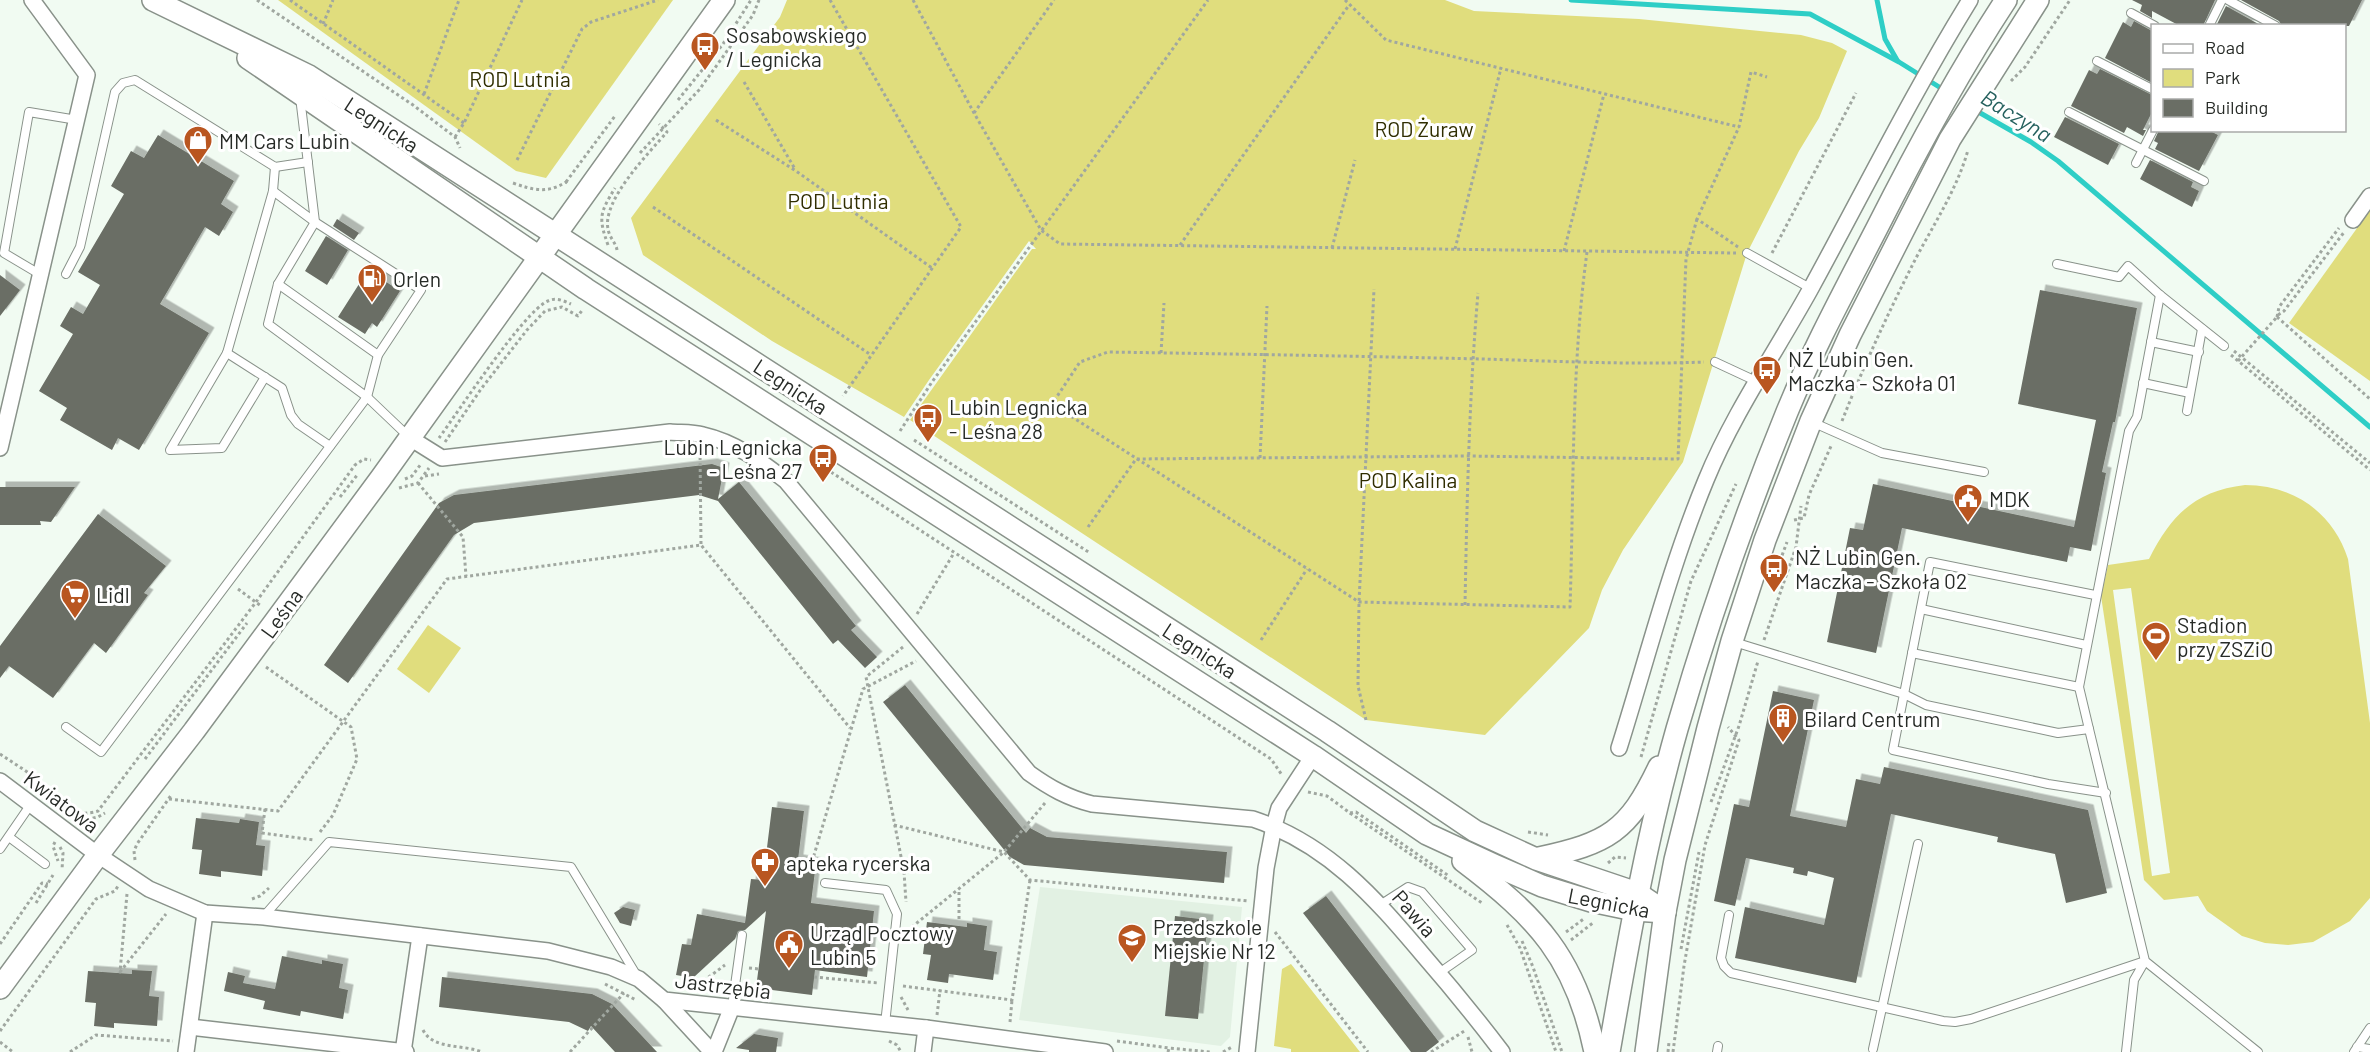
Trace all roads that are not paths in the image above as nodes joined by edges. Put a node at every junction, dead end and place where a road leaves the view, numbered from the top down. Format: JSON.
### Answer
{"nodes":[{"id":1,"x":32,"y":0,"type":"edge"},
{"id":2,"x":153,"y":0,"type":"edge"},
{"id":3,"x":724,"y":0,"type":"edge"},
{"id":4,"x":1970,"y":0,"type":"edge"},
{"id":5,"x":2006,"y":0,"type":"edge"},
{"id":6,"x":2038,"y":0,"type":"edge"},
{"id":7,"x":2223,"y":0,"type":"edge"},
{"id":8,"x":2228,"y":0,"type":"edge"},
{"id":9,"x":2131,"y":13,"type":"dead end"},
{"id":10,"x":196,"y":22,"type":"junction"},
{"id":11,"x":2151,"y":24,"type":"edge"},
{"id":12,"x":2210,"y":24,"type":"edge"},
{"id":13,"x":2272,"y":24,"type":"edge"},
{"id":14,"x":2097,"y":61,"type":"dead end"},
{"id":15,"x":2151,"y":88,"type":"edge"},
{"id":16,"x":300,"y":95,"type":"junction"},
{"id":17,"x":2069,"y":112,"type":"dead end"},
{"id":18,"x":77,"y":120,"type":"junction"},
{"id":19,"x":2153,"y":132,"type":"edge"},
{"id":20,"x":2143,"y":150,"type":"junction"},
{"id":21,"x":308,"y":162,"type":"junction"},
{"id":22,"x":2136,"y":163,"type":"dead end"},
{"id":23,"x":275,"y":167,"type":"junction"},
{"id":24,"x":2204,"y":181,"type":"dead end"},
{"id":25,"x":273,"y":191,"type":"junction"},
{"id":26,"x":2370,"y":196,"type":"edge"},
{"id":27,"x":2355,"y":217,"type":"road end"},
{"id":28,"x":315,"y":222,"type":"junction"},
{"id":29,"x":557,"y":235,"type":"junction"},
{"id":30,"x":1747,"y":253,"type":"road end"},
{"id":31,"x":540,"y":259,"type":"junction"},
{"id":32,"x":2057,"y":264,"type":"dead end"},
{"id":33,"x":40,"y":274,"type":"junction"},
{"id":34,"x":66,"y":274,"type":"dead end"},
{"id":35,"x":278,"y":284,"type":"junction"},
{"id":36,"x":1810,"y":288,"type":"junction"},
{"id":37,"x":2160,"y":295,"type":"junction"},
{"id":38,"x":2202,"y":329,"type":"junction"},
{"id":39,"x":2151,"y":342,"type":"junction"},
{"id":40,"x":2224,"y":346,"type":"road end"},
{"id":41,"x":2199,"y":352,"type":"junction"},
{"id":42,"x":227,"y":353,"type":"junction"},
{"id":43,"x":378,"y":356,"type":"junction"},
{"id":44,"x":1714,"y":362,"type":"road end"},
{"id":45,"x":265,"y":376,"type":"junction"},
{"id":46,"x":1758,"y":382,"type":"junction"},
{"id":47,"x":2143,"y":383,"type":"junction"},
{"id":48,"x":2190,"y":393,"type":"junction"},
{"id":49,"x":367,"y":397,"type":"junction"},
{"id":50,"x":2187,"y":411,"type":"dead end"},
{"id":51,"x":1811,"y":421,"type":"junction"},
{"id":52,"x":410,"y":438,"type":"junction"},
{"id":53,"x":330,"y":446,"type":"junction"},
{"id":54,"x":0,"y":448,"type":"edge"},
{"id":55,"x":1984,"y":472,"type":"dead end"},
{"id":56,"x":2095,"y":596,"type":"junction"},
{"id":57,"x":1921,"y":609,"type":"junction"},
{"id":58,"x":1732,"y":641,"type":"junction"},
{"id":59,"x":2086,"y":645,"type":"junction"},
{"id":60,"x":1912,"y":653,"type":"junction"},
{"id":61,"x":2079,"y":687,"type":"junction"},
{"id":62,"x":1904,"y":694,"type":"junction"},
{"id":63,"x":66,"y":727,"type":"dead end"},
{"id":64,"x":2089,"y":729,"type":"junction"},
{"id":65,"x":1676,"y":731,"type":"junction"},
{"id":66,"x":1619,"y":748,"type":"dead end"},
{"id":67,"x":1313,"y":756,"type":"junction"},
{"id":68,"x":0,"y":781,"type":"edge"},
{"id":69,"x":2106,"y":793,"type":"junction"},
{"id":70,"x":32,"y":804,"type":"junction"},
{"id":71,"x":1274,"y":826,"type":"junction"},
{"id":72,"x":1427,"y":834,"type":"junction"},
{"id":73,"x":9,"y":837,"type":"junction"},
{"id":74,"x":1918,"y":844,"type":"dead end"},
{"id":75,"x":0,"y":849,"type":"edge"},
{"id":76,"x":98,"y":855,"type":"junction"},
{"id":77,"x":1536,"y":859,"type":"junction"},
{"id":78,"x":45,"y":864,"type":"dead end"},
{"id":79,"x":825,"y":883,"type":"dead end"},
{"id":80,"x":1635,"y":902,"type":"junction"},
{"id":81,"x":1380,"y":905,"type":"junction"},
{"id":82,"x":1665,"y":912,"type":"junction"},
{"id":83,"x":205,"y":913,"type":"junction"},
{"id":84,"x":1729,"y":915,"type":"dead end"},
{"id":85,"x":264,"y":917,"type":"junction"},
{"id":86,"x":741,"y":935,"type":"dead end"},
{"id":87,"x":420,"y":936,"type":"junction"},
{"id":88,"x":2145,"y":961,"type":"junction"},
{"id":89,"x":1439,"y":973,"type":"junction"},
{"id":90,"x":639,"y":980,"type":"junction"},
{"id":91,"x":0,"y":988,"type":"edge"},
{"id":92,"x":664,"y":1000,"type":"junction"},
{"id":93,"x":732,"y":1007,"type":"junction"},
{"id":94,"x":1883,"y":1007,"type":"junction"},
{"id":95,"x":885,"y":1024,"type":"junction"},
{"id":96,"x":931,"y":1024,"type":"junction"},
{"id":97,"x":190,"y":1027,"type":"junction"},
{"id":98,"x":2370,"y":1028,"type":"edge"},
{"id":99,"x":181,"y":1046,"type":"edge"},
{"id":100,"x":1109,"y":1046,"type":"edge"},
{"id":101,"x":1241,"y":1048,"type":"edge"},
{"id":102,"x":1873,"y":1049,"type":"dead end"},
{"id":103,"x":2370,"y":1049,"type":"edge"},
{"id":104,"x":1497,"y":1050,"type":"edge"},
{"id":105,"x":2355,"y":1050,"type":"edge"},
{"id":106,"x":404,"y":1052,"type":"edge"},
{"id":107,"x":713,"y":1052,"type":"edge"},
{"id":108,"x":923,"y":1052,"type":"edge"},
{"id":109,"x":1595,"y":1052,"type":"edge"},
{"id":110,"x":1610,"y":1052,"type":"edge"},
{"id":111,"x":1646,"y":1052,"type":"edge"},
{"id":112,"x":2126,"y":1052,"type":"edge"},
{"id":113,"x":2258,"y":1052,"type":"edge"}],
"edges":[{"from":1,"to":18,"type":"street"},
{"from":2,"to":10,"type":"main road"},
{"from":3,"to":29,"type":"main road","name":"Leśna"},
{"from":4,"to":36,"type":"street"},
{"from":5,"to":65,"type":"main road"},
{"from":6,"to":51,"type":"main road"},
{"from":7,"to":12,"type":"lane"},
{"from":8,"to":13,"type":"lane"},
{"from":9,"to":11,"type":"lane"},
{"from":10,"to":16,"type":"main road","name":"Legnicka"},
{"from":10,"to":29,"type":"main road","name":"Legnicka"},
{"from":14,"to":15,"type":"lane"},
{"from":16,"to":21,"type":"lane"},
{"from":16,"to":31,"type":"main road","name":"Legnicka"},
{"from":17,"to":20,"type":"lane"},
{"from":18,"to":33,"type":"street"},
{"from":18,"to":33,"type":"lane"},
{"from":19,"to":20,"type":"lane"},
{"from":20,"to":22,"type":"lane"},
{"from":20,"to":24,"type":"lane"},
{"from":21,"to":23,"type":"lane"},
{"from":21,"to":28,"type":"lane"},
{"from":23,"to":25,"type":"lane"},
{"from":23,"to":34,"type":"lane"},
{"from":25,"to":28,"type":"lane"},
{"from":25,"to":42,"type":"lane"},
{"from":26,"to":27,"type":"street"},
{"from":28,"to":35,"type":"lane"},
{"from":28,"to":43,"type":"lane"},
{"from":29,"to":31,"type":"main road","name":"Leśna"},
{"from":29,"to":77,"type":"main road","name":"Legnicka"},
{"from":30,"to":36,"type":"lane"},
{"from":31,"to":52,"type":"main road","name":"Leśna"},
{"from":31,"to":67,"type":"main road","name":"Legnicka"},
{"from":32,"to":37,"type":"lane"},
{"from":33,"to":54,"type":"street"},
{"from":35,"to":43,"type":"lane"},
{"from":35,"to":49,"type":"lane"},
{"from":36,"to":46,"type":"street"},
{"from":37,"to":38,"type":"lane"},
{"from":37,"to":39,"type":"lane"},
{"from":38,"to":40,"type":"lane"},
{"from":38,"to":41,"type":"lane"},
{"from":39,"to":41,"type":"lane"},
{"from":39,"to":47,"type":"lane"},
{"from":41,"to":48,"type":"lane"},
{"from":42,"to":45,"type":"lane"},
{"from":42,"to":45,"type":"lane"},
{"from":43,"to":49,"type":"lane"},
{"from":44,"to":46,"type":"lane"},
{"from":45,"to":53,"type":"lane"},
{"from":46,"to":66,"type":"street"},
{"from":47,"to":48,"type":"lane"},
{"from":47,"to":56,"type":"lane"},
{"from":48,"to":50,"type":"lane"},
{"from":49,"to":52,"type":"lane"},
{"from":49,"to":53,"type":"lane"},
{"from":51,"to":55,"type":"lane"},
{"from":51,"to":58,"type":"main road"},
{"from":52,"to":71,"type":"street"},
{"from":52,"to":76,"type":"main road","name":"Leśna"},
{"from":53,"to":63,"type":"lane"},
{"from":56,"to":57,"type":"lane"},
{"from":56,"to":59,"type":"lane"},
{"from":57,"to":59,"type":"lane"},
{"from":57,"to":60,"type":"lane"},
{"from":58,"to":62,"type":"lane"},
{"from":58,"to":82,"type":"main road"},
{"from":59,"to":61,"type":"lane"},
{"from":60,"to":61,"type":"lane"},
{"from":60,"to":62,"type":"lane"},
{"from":61,"to":64,"type":"lane"},
{"from":62,"to":64,"type":"lane"},
{"from":62,"to":69,"type":"lane"},
{"from":64,"to":69,"type":"lane"},
{"from":65,"to":77,"type":"main road"},
{"from":65,"to":80,"type":"main road"},
{"from":67,"to":71,"type":"street"},
{"from":67,"to":72,"type":"main road","name":"Legnicka"},
{"from":68,"to":70,"type":"street","name":"Kwiatowa"},
{"from":69,"to":88,"type":"lane"},
{"from":70,"to":73,"type":"lane"},
{"from":70,"to":76,"type":"street","name":"Kwiatowa"},
{"from":71,"to":81,"type":"street","name":"Pawia"},
{"from":71,"to":101,"type":"street"},
{"from":72,"to":80,"type":"main road","name":"Legnicka"},
{"from":72,"to":109,"type":"main road"},
{"from":73,"to":75,"type":"lane"},
{"from":73,"to":78,"type":"lane"},
{"from":74,"to":94,"type":"lane"},
{"from":76,"to":83,"type":"street","name":"Jastrzębia"},
{"from":76,"to":91,"type":"main road","name":"Leśna"},
{"from":77,"to":80,"type":"main road","name":"Legnicka"},
{"from":79,"to":95,"type":"lane"},
{"from":80,"to":82,"type":"main road","name":"Legnicka"},
{"from":80,"to":110,"type":"main road"},
{"from":81,"to":89,"type":"street","name":"Pawia"},
{"from":81,"to":89,"type":"lane"},
{"from":82,"to":111,"type":"main road"},
{"from":83,"to":85,"type":"street","name":"Jastrzębia"},
{"from":83,"to":97,"type":"street"},
{"from":84,"to":94,"type":"lane"},
{"from":85,"to":87,"type":"street","name":"Jastrzębia"},
{"from":85,"to":90,"type":"lane"},
{"from":86,"to":93,"type":"lane"},
{"from":87,"to":90,"type":"street","name":"Jastrzębia"},
{"from":87,"to":106,"type":"street"},
{"from":88,"to":94,"type":"lane"},
{"from":88,"to":112,"type":"lane"},
{"from":88,"to":113,"type":"lane"},
{"from":89,"to":104,"type":"street","name":"Pawia"},
{"from":90,"to":92,"type":"street","name":"Jastrzębia"},
{"from":92,"to":93,"type":"street","name":"Jastrzębia"},
{"from":92,"to":107,"type":"street"},
{"from":93,"to":95,"type":"street","name":"Jastrzębia"},
{"from":93,"to":107,"type":"street"},
{"from":94,"to":102,"type":"lane"},
{"from":95,"to":96,"type":"street","name":"Jastrzębia"},
{"from":96,"to":100,"type":"street","name":"Jastrzębia"},
{"from":96,"to":108,"type":"street"},
{"from":97,"to":99,"type":"street"},
{"from":97,"to":106,"type":"street"},
{"from":98,"to":105,"type":"lane"},
{"from":103,"to":105,"type":"lane"}]}
